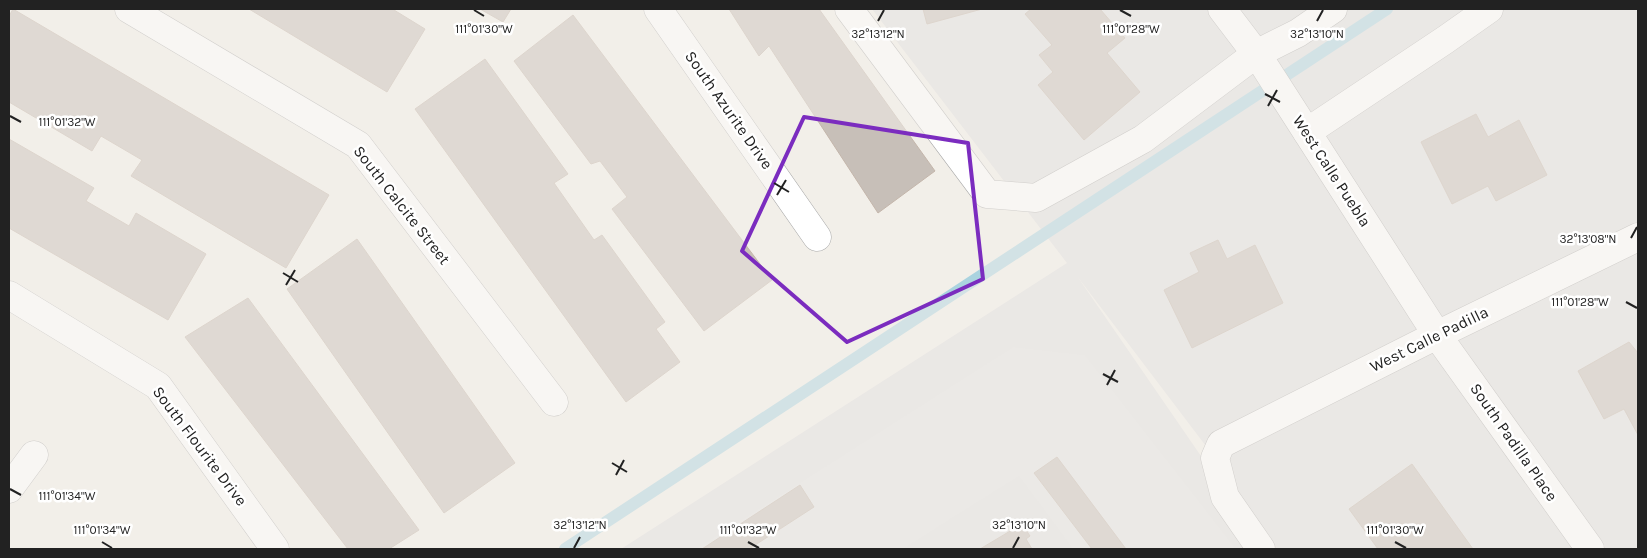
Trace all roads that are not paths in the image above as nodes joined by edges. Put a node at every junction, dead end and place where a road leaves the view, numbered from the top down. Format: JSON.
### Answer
{"nodes":[{"id":1,"x":129,"y":9,"type":"edge"},
{"id":2,"x":658,"y":9,"type":"edge"},
{"id":3,"x":849,"y":9,"type":"edge"},
{"id":4,"x":1222,"y":9,"type":"edge"},
{"id":5,"x":1334,"y":9,"type":"edge"},
{"id":6,"x":1489,"y":9,"type":"edge"},
{"id":7,"x":1258,"y":56,"type":"junction"},
{"id":8,"x":1307,"y":132,"type":"junction"},
{"id":9,"x":817,"y":237,"type":"dead end"},
{"id":10,"x":1638,"y":237,"type":"edge"},
{"id":11,"x":9,"y":295,"type":"edge"},
{"id":12,"x":1437,"y":335,"type":"junction"},
{"id":13,"x":554,"y":402,"type":"dead end"},
{"id":14,"x":34,"y":455,"type":"dead end"},
{"id":15,"x":9,"y":489,"type":"edge"},
{"id":16,"x":275,"y":549,"type":"edge"},
{"id":17,"x":1261,"y":549,"type":"edge"},
{"id":18,"x":1590,"y":549,"type":"edge"}],
"edges":[{"from":1,"to":13,"type":"street","name":"South Calcite Street"},
{"from":2,"to":9,"type":"street","name":"South Azurite Drive"},
{"from":3,"to":7,"type":"street"},
{"from":4,"to":7,"type":"street","name":"West Calle Puebla"},
{"from":5,"to":7,"type":"street"},
{"from":6,"to":8,"type":"street"},
{"from":7,"to":8,"type":"street","name":"West Calle Puebla"},
{"from":8,"to":12,"type":"street","name":"West Calle Puebla"},
{"from":10,"to":12,"type":"street","name":"West Calle Padilla"},
{"from":11,"to":16,"type":"street","name":"South Flourite Drive"},
{"from":12,"to":17,"type":"street","name":"West Calle Padilla"},
{"from":12,"to":18,"type":"street","name":"South Padilla Place"},
{"from":14,"to":15,"type":"street"}]}
